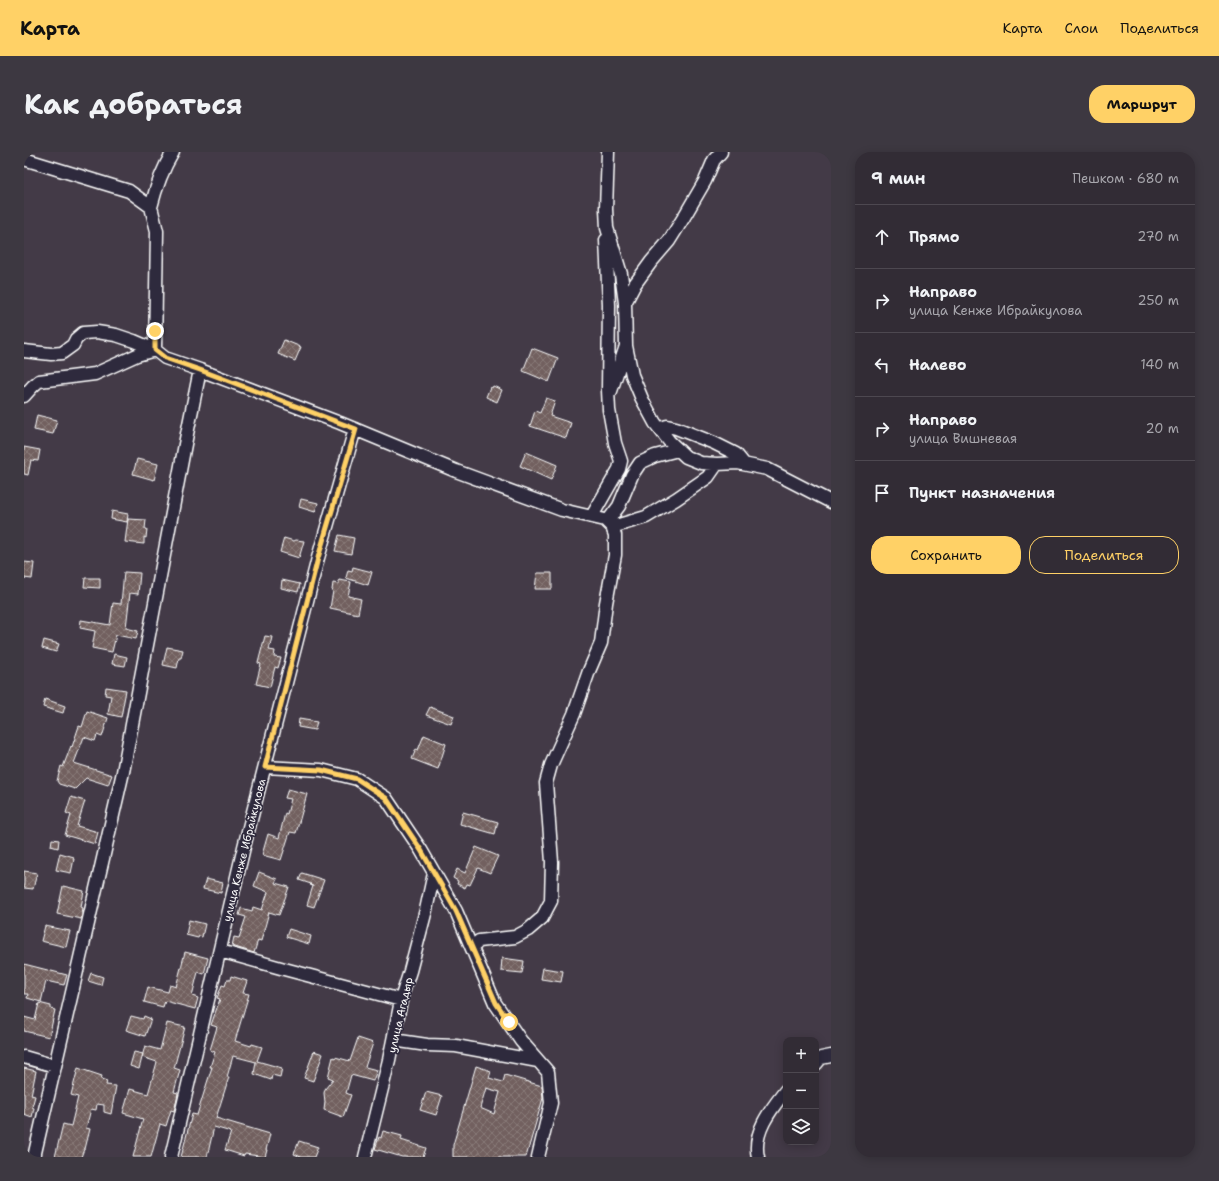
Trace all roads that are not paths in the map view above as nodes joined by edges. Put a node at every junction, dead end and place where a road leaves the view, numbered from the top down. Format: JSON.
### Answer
{"nodes":[{"id":1,"x":173,"y":152,"type":"edge"},
{"id":2,"x":608,"y":152,"type":"edge"},
{"id":3,"x":721,"y":152,"type":"edge"},
{"id":4,"x":24,"y":159,"type":"edge"},
{"id":5,"x":151,"y":207,"type":"junction"},
{"id":6,"x":607,"y":228,"type":"junction"},
{"id":7,"x":625,"y":302,"type":"junction"},
{"id":8,"x":626,"y":346,"type":"junction"},
{"id":9,"x":24,"y":350,"type":"edge"},
{"id":10,"x":155,"y":350,"type":"junction"},
{"id":11,"x":200,"y":370,"type":"junction"},
{"id":12,"x":24,"y":396,"type":"edge"},
{"id":13,"x":608,"y":398,"type":"junction"},
{"id":14,"x":356,"y":429,"type":"junction"},
{"id":15,"x":660,"y":429,"type":"junction"},
{"id":16,"x":678,"y":450,"type":"junction"},
{"id":17,"x":621,"y":461,"type":"junction"},
{"id":18,"x":640,"y":463,"type":"junction"},
{"id":19,"x":718,"y":464,"type":"junction"},
{"id":20,"x":744,"y":464,"type":"junction"},
{"id":21,"x":831,"y":502,"type":"edge"},
{"id":22,"x":592,"y":516,"type":"junction"},
{"id":23,"x":610,"y":524,"type":"junction"},
{"id":24,"x":265,"y":767,"type":"junction"},
{"id":25,"x":434,"y":873,"type":"junction"},
{"id":26,"x":472,"y":948,"type":"junction"},
{"id":27,"x":220,"y":951,"type":"junction"},
{"id":28,"x":401,"y":1000,"type":"junction"},
{"id":29,"x":393,"y":1040,"type":"junction"},
{"id":30,"x":24,"y":1056,"type":"edge"},
{"id":31,"x":831,"y":1056,"type":"edge"},
{"id":32,"x":819,"y":1060,"type":"edge"},
{"id":33,"x":538,"y":1061,"type":"junction"},
{"id":34,"x":55,"y":1066,"type":"junction"},
{"id":35,"x":783,"y":1094,"type":"edge"},
{"id":36,"x":34,"y":1157,"type":"edge"},
{"id":37,"x":171,"y":1157,"type":"edge"},
{"id":38,"x":365,"y":1157,"type":"edge"},
{"id":39,"x":538,"y":1157,"type":"edge"},
{"id":40,"x":758,"y":1157,"type":"edge"}],
"edges":[{"from":1,"to":5,"type":"street"},
{"from":2,"to":6,"type":"street"},
{"from":3,"to":7,"type":"street"},
{"from":4,"to":5,"type":"street"},
{"from":5,"to":10,"type":"street"},
{"from":6,"to":7,"type":"street"},
{"from":6,"to":13,"type":"street"},
{"from":7,"to":8,"type":"street"},
{"from":8,"to":13,"type":"street"},
{"from":8,"to":15,"type":"street"},
{"from":9,"to":10,"type":"street"},
{"from":10,"to":11,"type":"street"},
{"from":10,"to":12,"type":"street"},
{"from":11,"to":14,"type":"street"},
{"from":11,"to":34,"type":"street"},
{"from":13,"to":17,"type":"street"},
{"from":14,"to":22,"type":"street"},
{"from":14,"to":24,"type":"street","name":"улица Кенже Ибрайкулова"},
{"from":15,"to":16,"type":"street"},
{"from":15,"to":20,"type":"street"},
{"from":16,"to":18,"type":"street"},
{"from":16,"to":19,"type":"street"},
{"from":17,"to":18,"type":"street"},
{"from":17,"to":22,"type":"street"},
{"from":18,"to":23,"type":"street"},
{"from":19,"to":20,"type":"street"},
{"from":19,"to":23,"type":"street"},
{"from":20,"to":21,"type":"street"},
{"from":22,"to":23,"type":"street"},
{"from":23,"to":26,"type":"street"},
{"from":24,"to":25,"type":"street"},
{"from":24,"to":27,"type":"street","name":"улица Кенже Ибрайкулова"},
{"from":25,"to":26,"type":"street"},
{"from":25,"to":28,"type":"street","name":"улица Агадыр"},
{"from":26,"to":33,"type":"street"},
{"from":27,"to":28,"type":"street"},
{"from":27,"to":37,"type":"street","name":"улица Кенже Ибрайкулова"},
{"from":28,"to":29,"type":"street","name":"улица Агадыр"},
{"from":29,"to":33,"type":"street"},
{"from":29,"to":38,"type":"street","name":"улица Агадыр"},
{"from":30,"to":34,"type":"street"},
{"from":31,"to":32,"type":"street"},
{"from":33,"to":39,"type":"street"},
{"from":34,"to":36,"type":"street"},
{"from":35,"to":40,"type":"street"}]}
